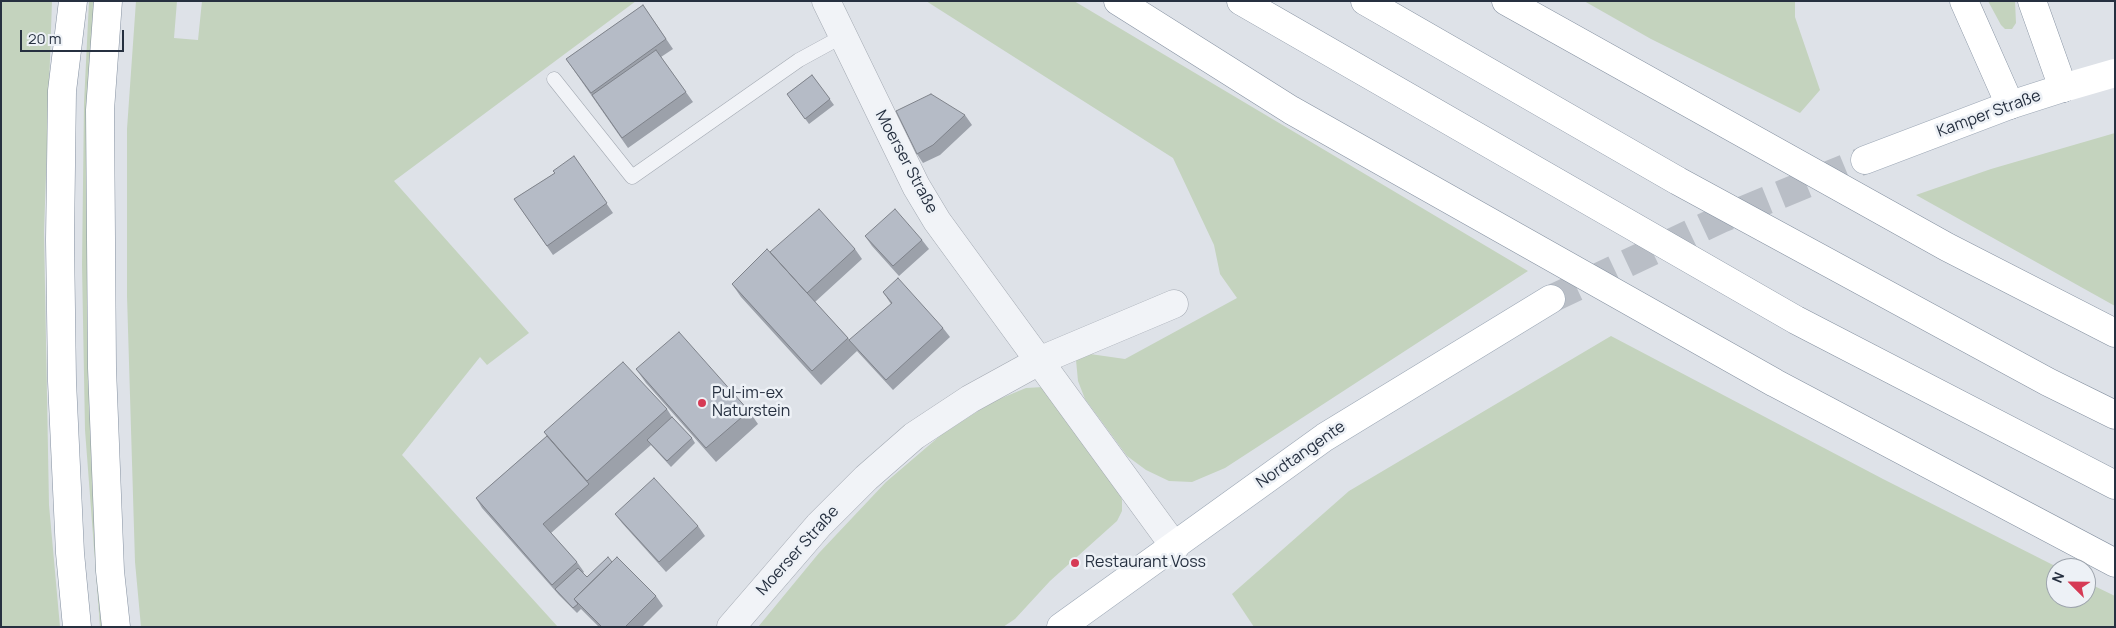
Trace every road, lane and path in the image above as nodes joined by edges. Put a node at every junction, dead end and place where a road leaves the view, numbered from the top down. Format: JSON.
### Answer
{"nodes":[{"id":1,"x":73,"y":1,"type":"edge"},
{"id":2,"x":108,"y":1,"type":"edge"},
{"id":3,"x":826,"y":1,"type":"edge"},
{"id":4,"x":1118,"y":1,"type":"edge"},
{"id":5,"x":1241,"y":1,"type":"edge"},
{"id":6,"x":1365,"y":1,"type":"edge"},
{"id":7,"x":1506,"y":1,"type":"edge"},
{"id":8,"x":1964,"y":1,"type":"edge"},
{"id":9,"x":2032,"y":1,"type":"edge"},
{"id":10,"x":843,"y":36,"type":"junction"},
{"id":11,"x":2115,"y":73,"type":"edge"},
{"id":12,"x":554,"y":79,"type":"dead end"},
{"id":13,"x":2063,"y":88,"type":"junction"},
{"id":14,"x":2010,"y":105,"type":"junction"},
{"id":15,"x":1865,"y":160,"type":"tunnel mouth"},
{"id":16,"x":1551,"y":298,"type":"tunnel mouth"},
{"id":17,"x":1174,"y":304,"type":"dead end"},
{"id":18,"x":2115,"y":333,"type":"edge"},
{"id":19,"x":1041,"y":360,"type":"junction"},
{"id":20,"x":2115,"y":415,"type":"edge"},
{"id":21,"x":2115,"y":485,"type":"edge"},
{"id":22,"x":1175,"y":547,"type":"junction"},
{"id":23,"x":2115,"y":563,"type":"edge"},
{"id":24,"x":77,"y":627,"type":"edge"},
{"id":25,"x":116,"y":627,"type":"edge"},
{"id":26,"x":731,"y":627,"type":"edge"},
{"id":27,"x":1061,"y":627,"type":"edge"}],
"edges":[{"from":1,"to":24,"type":"main road"},
{"from":2,"to":25,"type":"main road"},
{"from":3,"to":10,"type":"street","name":"Moerser Straße"},
{"from":4,"to":23,"type":"main road"},
{"from":5,"to":21,"type":"main road"},
{"from":6,"to":20,"type":"main road"},
{"from":7,"to":18,"type":"main road"},
{"from":8,"to":14,"type":"main road"},
{"from":9,"to":13,"type":"main road"},
{"from":10,"to":12,"type":"lane"},
{"from":10,"to":19,"type":"street","name":"Moerser Straße"},
{"from":11,"to":13,"type":"main road","name":"Kamper Straße"},
{"from":13,"to":14,"type":"main road","name":"Kamper Straße"},
{"from":14,"to":15,"type":"main road","name":"Kamper Straße"},
{"from":16,"to":22,"type":"main road","name":"Nordtangente"},
{"from":17,"to":19,"type":"street","name":"Moerser Straße"},
{"from":19,"to":22,"type":"street","name":"Moerser Straße"},
{"from":19,"to":26,"type":"street","name":"Moerser Straße"},
{"from":22,"to":27,"type":"main road","name":"Nordtangente"}]}
